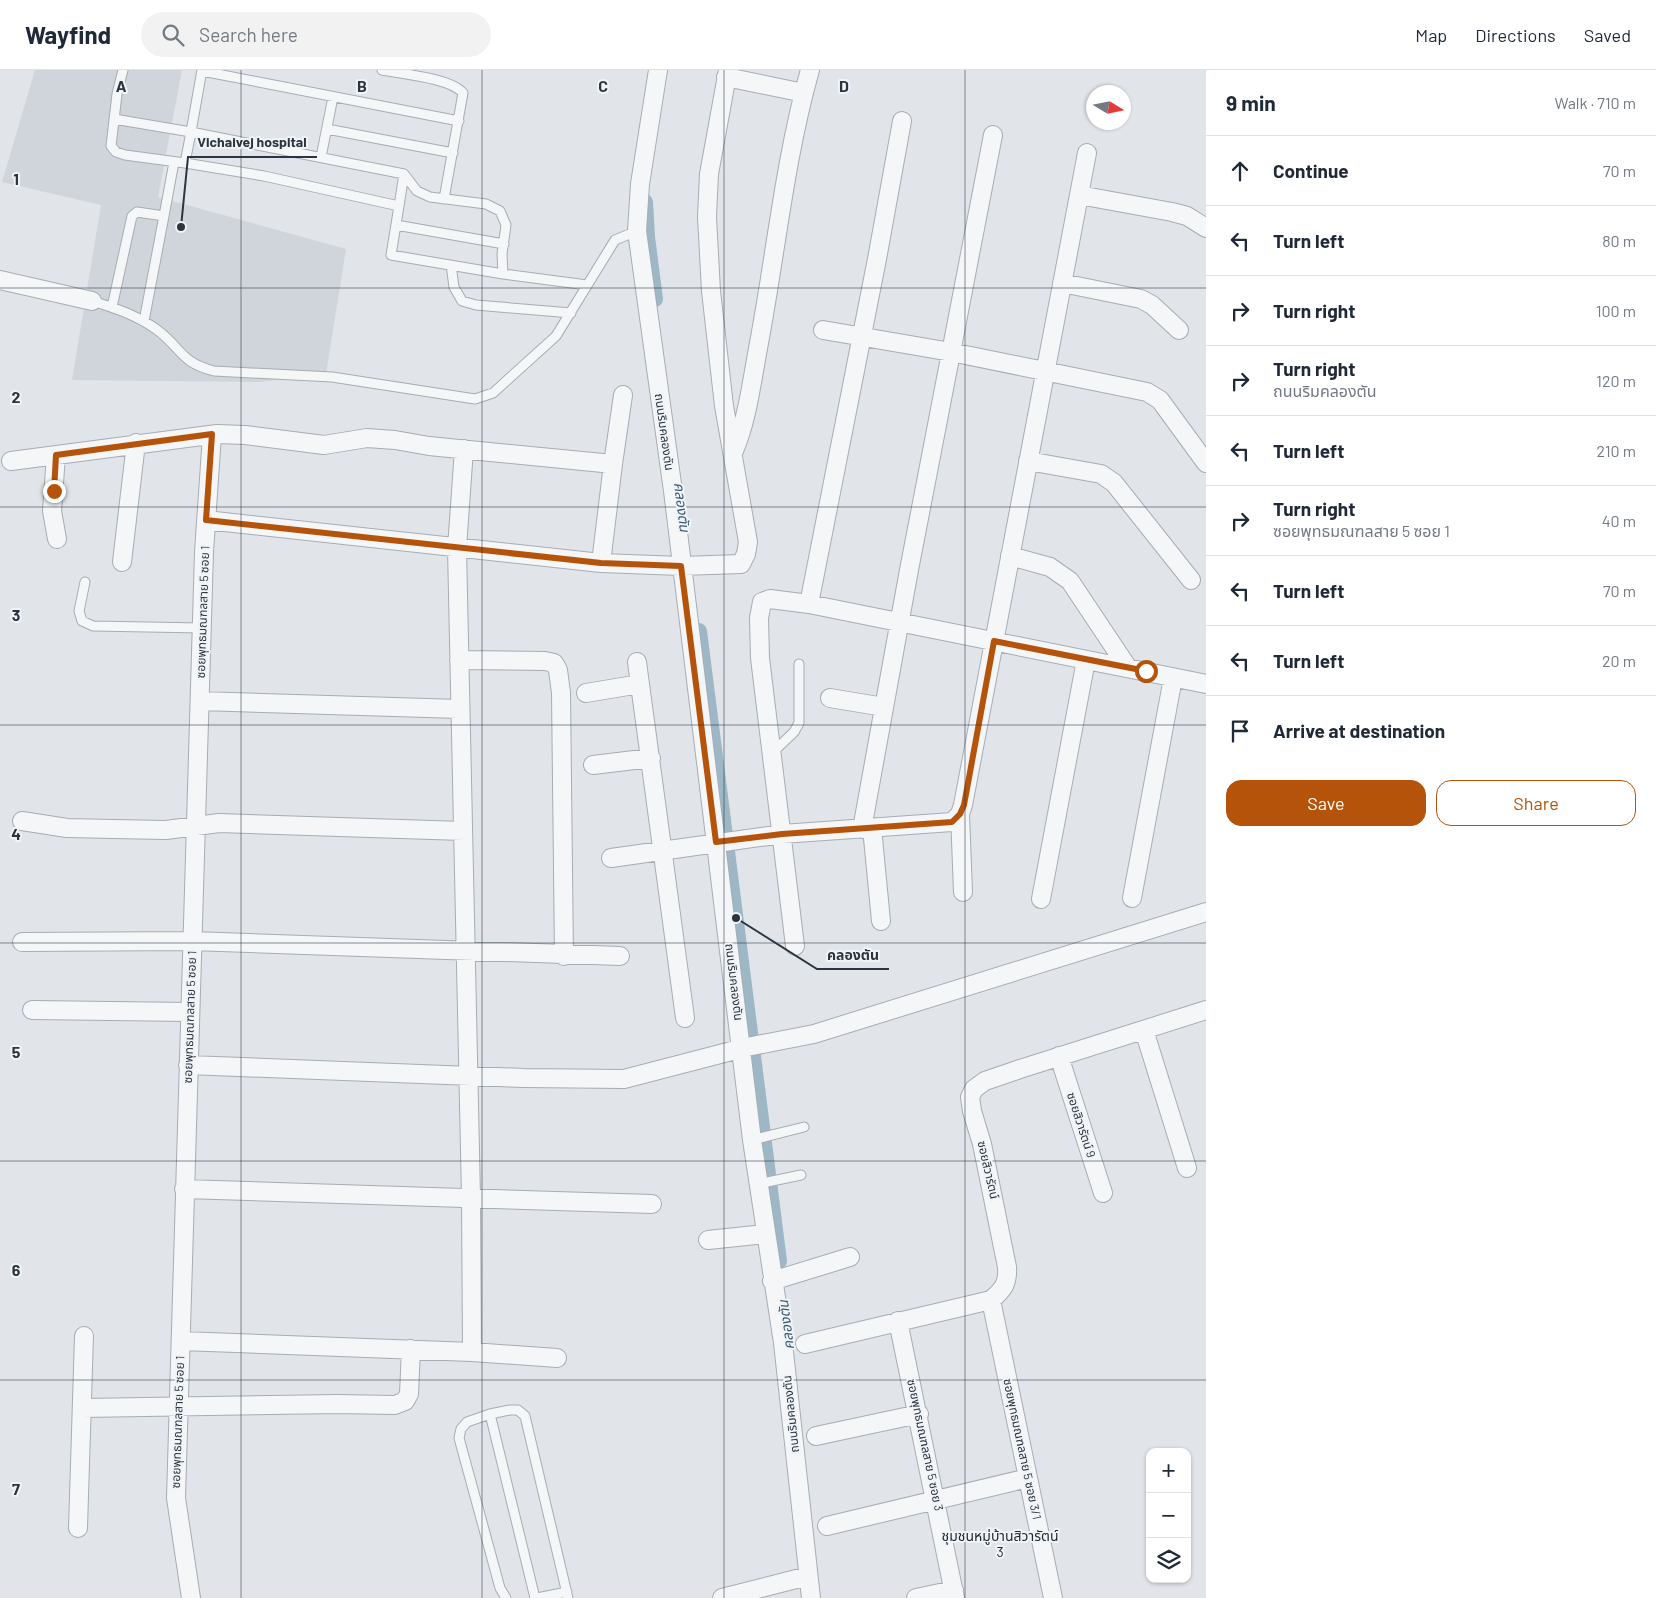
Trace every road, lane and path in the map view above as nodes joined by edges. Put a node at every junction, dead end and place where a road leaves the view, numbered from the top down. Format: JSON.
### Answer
{"nodes":[{"id":1,"x":123,"y":70,"type":"edge"},
{"id":2,"x":382,"y":70,"type":"edge"},
{"id":3,"x":658,"y":70,"type":"edge"},
{"id":4,"x":810,"y":70,"type":"edge"},
{"id":5,"x":202,"y":71,"type":"edge"},
{"id":6,"x":727,"y":74,"type":"edge"},
{"id":7,"x":804,"y":93,"type":"junction"},
{"id":8,"x":333,"y":97,"type":"junction"},
{"id":9,"x":114,"y":119,"type":"junction"},
{"id":10,"x":459,"y":121,"type":"junction"},
{"id":11,"x":902,"y":121,"type":"dead end"},
{"id":12,"x":327,"y":129,"type":"junction"},
{"id":13,"x":191,"y":132,"type":"junction"},
{"id":14,"x":993,"y":135,"type":"dead end"},
{"id":15,"x":453,"y":153,"type":"junction"},
{"id":16,"x":1087,"y":153,"type":"dead end"},
{"id":17,"x":321,"y":157,"type":"junction"},
{"id":18,"x":174,"y":162,"type":"junction"},
{"id":19,"x":185,"y":163,"type":"junction"},
{"id":20,"x":404,"y":174,"type":"junction"},
{"id":21,"x":1079,"y":195,"type":"junction"},
{"id":22,"x":444,"y":199,"type":"junction"},
{"id":23,"x":399,"y":206,"type":"junction"},
{"id":24,"x":164,"y":216,"type":"junction"},
{"id":25,"x":396,"y":225,"type":"junction"},
{"id":26,"x":1206,"y":228,"type":"edge"},
{"id":27,"x":637,"y":231,"type":"junction"},
{"id":28,"x":504,"y":244,"type":"junction"},
{"id":29,"x":451,"y":265,"type":"junction"},
{"id":30,"x":503,"y":274,"type":"junction"},
{"id":31,"x":0,"y":280,"type":"edge"},
{"id":32,"x":1062,"y":283,"type":"junction"},
{"id":33,"x":587,"y":285,"type":"junction"},
{"id":34,"x":92,"y":301,"type":"joint"},
{"id":35,"x":112,"y":307,"type":"junction"},
{"id":36,"x":571,"y":313,"type":"junction"},
{"id":37,"x":144,"y":321,"type":"junction"},
{"id":38,"x":823,"y":330,"type":"dead end"},
{"id":39,"x":1179,"y":330,"type":"dead end"},
{"id":40,"x":862,"y":335,"type":"junction"},
{"id":41,"x":951,"y":352,"type":"junction"},
{"id":42,"x":1045,"y":372,"type":"junction"},
{"id":43,"x":623,"y":395,"type":"dead end"},
{"id":44,"x":212,"y":434,"type":"junction"},
{"id":45,"x":136,"y":443,"type":"junction"},
{"id":46,"x":464,"y":450,"type":"junction"},
{"id":47,"x":56,"y":455,"type":"junction"},
{"id":48,"x":732,"y":456,"type":"junction"},
{"id":49,"x":11,"y":461,"type":"dead end"},
{"id":50,"x":1028,"y":461,"type":"junction"},
{"id":51,"x":1206,"y":463,"type":"edge"},
{"id":52,"x":613,"y":464,"type":"junction"},
{"id":53,"x":206,"y":520,"type":"junction"},
{"id":54,"x":57,"y":539,"type":"dead end"},
{"id":55,"x":457,"y":548,"type":"junction"},
{"id":56,"x":1010,"y":556,"type":"junction"},
{"id":57,"x":122,"y":562,"type":"dead end"},
{"id":58,"x":601,"y":563,"type":"junction"},
{"id":59,"x":685,"y":566,"type":"junction"},
{"id":60,"x":1191,"y":580,"type":"dead end"},
{"id":61,"x":85,"y":582,"type":"dead end"},
{"id":62,"x":809,"y":604,"type":"junction"},
{"id":63,"x":900,"y":622,"type":"junction"},
{"id":64,"x":202,"y":628,"type":"junction"},
{"id":65,"x":994,"y":641,"type":"junction"},
{"id":66,"x":460,"y":660,"type":"junction"},
{"id":67,"x":1086,"y":660,"type":"junction"},
{"id":68,"x":637,"y":662,"type":"dead end"},
{"id":69,"x":799,"y":664,"type":"dead end"},
{"id":70,"x":1128,"y":668,"type":"junction"},
{"id":71,"x":1173,"y":678,"type":"junction"},
{"id":72,"x":640,"y":684,"type":"junction"},
{"id":73,"x":1206,"y":684,"type":"edge"},
{"id":74,"x":586,"y":693,"type":"dead end"},
{"id":75,"x":830,"y":698,"type":"dead end"},
{"id":76,"x":200,"y":700,"type":"junction"},
{"id":77,"x":884,"y":707,"type":"junction"},
{"id":78,"x":460,"y":709,"type":"junction"},
{"id":79,"x":772,"y":753,"type":"junction"},
{"id":80,"x":650,"y":758,"type":"junction"},
{"id":81,"x":593,"y":765,"type":"dead end"},
{"id":82,"x":960,"y":814,"type":"junction"},
{"id":83,"x":22,"y":821,"type":"dead end"},
{"id":84,"x":197,"y":825,"type":"junction"},
{"id":85,"x":867,"y":828,"type":"junction"},
{"id":86,"x":463,"y":831,"type":"junction"},
{"id":87,"x":782,"y":834,"type":"junction"},
{"id":88,"x":722,"y":841,"type":"junction"},
{"id":89,"x":664,"y":850,"type":"junction"},
{"id":90,"x":612,"y":858,"type":"dead end"},
{"id":91,"x":962,"y":892,"type":"dead end"},
{"id":92,"x":1132,"y":898,"type":"dead end"},
{"id":93,"x":1041,"y":899,"type":"dead end"},
{"id":94,"x":1206,"y":912,"type":"edge"},
{"id":95,"x":881,"y":921,"type":"dead end"},
{"id":96,"x":192,"y":941,"type":"junction"},
{"id":97,"x":22,"y":942,"type":"dead end"},
{"id":98,"x":795,"y":946,"type":"dead end"},
{"id":99,"x":466,"y":952,"type":"junction"},
{"id":100,"x":564,"y":956,"type":"junction"},
{"id":101,"x":620,"y":956,"type":"dead end"},
{"id":102,"x":32,"y":1010,"type":"dead end"},
{"id":103,"x":1206,"y":1010,"type":"edge"},
{"id":104,"x":190,"y":1012,"type":"junction"},
{"id":105,"x":685,"y":1018,"type":"dead end"},
{"id":106,"x":1144,"y":1030,"type":"junction"},
{"id":107,"x":751,"y":1047,"type":"junction"},
{"id":108,"x":1059,"y":1056,"type":"junction"},
{"id":109,"x":188,"y":1066,"type":"junction"},
{"id":110,"x":468,"y":1076,"type":"junction"},
{"id":111,"x":804,"y":1127,"type":"dead end"},
{"id":112,"x":755,"y":1140,"type":"junction"},
{"id":113,"x":1187,"y":1168,"type":"dead end"},
{"id":114,"x":801,"y":1175,"type":"dead end"},
{"id":115,"x":761,"y":1183,"type":"junction"},
{"id":116,"x":184,"y":1188,"type":"junction"},
{"id":117,"x":1103,"y":1193,"type":"dead end"},
{"id":118,"x":471,"y":1198,"type":"junction"},
{"id":119,"x":652,"y":1204,"type":"dead end"},
{"id":120,"x":765,"y":1234,"type":"junction"},
{"id":121,"x":708,"y":1240,"type":"dead end"},
{"id":122,"x":850,"y":1256,"type":"dead end"},
{"id":123,"x":780,"y":1278,"type":"junction"},
{"id":124,"x":991,"y":1300,"type":"junction"},
{"id":125,"x":898,"y":1321,"type":"junction"},
{"id":126,"x":84,"y":1336,"type":"dead end"},
{"id":127,"x":181,"y":1341,"type":"junction"},
{"id":128,"x":805,"y":1344,"type":"dead end"},
{"id":129,"x":411,"y":1349,"type":"junction"},
{"id":130,"x":472,"y":1352,"type":"junction"},
{"id":131,"x":557,"y":1358,"type":"dead end"},
{"id":132,"x":82,"y":1408,"type":"junction"},
{"id":133,"x":178,"y":1408,"type":"junction"},
{"id":134,"x":490,"y":1414,"type":"junction"},
{"id":135,"x":918,"y":1414,"type":"junction"},
{"id":136,"x":816,"y":1436,"type":"dead end"},
{"id":137,"x":1028,"y":1478,"type":"junction"},
{"id":138,"x":936,"y":1501,"type":"junction"},
{"id":139,"x":828,"y":1526,"type":"dead end"},
{"id":140,"x":78,"y":1528,"type":"dead end"},
{"id":141,"x":808,"y":1576,"type":"junction"},
{"id":142,"x":954,"y":1594,"type":"edge"},
{"id":143,"x":567,"y":1595,"type":"edge"},
{"id":144,"x":191,"y":1598,"type":"edge"},
{"id":145,"x":506,"y":1598,"type":"edge"},
{"id":146,"x":536,"y":1598,"type":"edge"},
{"id":147,"x":722,"y":1598,"type":"edge"},
{"id":148,"x":811,"y":1598,"type":"edge"},
{"id":149,"x":916,"y":1598,"type":"edge"},
{"id":150,"x":1053,"y":1598,"type":"edge"}],
"edges":[{"from":1,"to":9,"type":"lane"},
{"from":2,"to":10,"type":"lane"},
{"from":3,"to":27,"type":"street","name":"ถนนริมคลองตัน"},
{"from":4,"to":7,"type":"street"},
{"from":5,"to":8,"type":"lane"},
{"from":5,"to":13,"type":"lane"},
{"from":6,"to":7,"type":"street"},
{"from":6,"to":48,"type":"street"},
{"from":7,"to":48,"type":"street"},
{"from":8,"to":10,"type":"lane"},
{"from":8,"to":12,"type":"lane"},
{"from":9,"to":13,"type":"lane"},
{"from":9,"to":18,"type":"lane"},
{"from":10,"to":15,"type":"lane"},
{"from":11,"to":40,"type":"street"},
{"from":12,"to":15,"type":"lane"},
{"from":12,"to":17,"type":"lane"},
{"from":13,"to":17,"type":"lane"},
{"from":13,"to":19,"type":"lane"},
{"from":14,"to":41,"type":"street"},
{"from":15,"to":22,"type":"lane"},
{"from":16,"to":21,"type":"street"},
{"from":17,"to":20,"type":"lane"},
{"from":18,"to":19,"type":"lane"},
{"from":18,"to":24,"type":"lane"},
{"from":19,"to":23,"type":"lane"},
{"from":20,"to":22,"type":"lane"},
{"from":20,"to":23,"type":"lane"},
{"from":21,"to":26,"type":"street"},
{"from":21,"to":32,"type":"street"},
{"from":22,"to":28,"type":"lane"},
{"from":23,"to":25,"type":"lane"},
{"from":24,"to":35,"type":"lane"},
{"from":24,"to":37,"type":"lane"},
{"from":25,"to":28,"type":"lane"},
{"from":25,"to":29,"type":"lane"},
{"from":27,"to":33,"type":"lane"},
{"from":27,"to":59,"type":"street","name":"ถนนริมคลองตัน"},
{"from":28,"to":30,"type":"lane"},
{"from":29,"to":30,"type":"lane"},
{"from":29,"to":36,"type":"lane"},
{"from":30,"to":33,"type":"lane"},
{"from":31,"to":34,"type":"street"},
{"from":32,"to":39,"type":"street"},
{"from":32,"to":42,"type":"street"},
{"from":33,"to":36,"type":"lane"},
{"from":34,"to":35,"type":"lane"},
{"from":35,"to":37,"type":"lane"},
{"from":36,"to":37,"type":"lane"},
{"from":38,"to":40,"type":"street"},
{"from":40,"to":41,"type":"street"},
{"from":40,"to":62,"type":"street"},
{"from":41,"to":42,"type":"street"},
{"from":41,"to":63,"type":"street"},
{"from":42,"to":50,"type":"street"},
{"from":42,"to":51,"type":"street"},
{"from":43,"to":52,"type":"street"},
{"from":44,"to":45,"type":"street"},
{"from":44,"to":46,"type":"street"},
{"from":44,"to":53,"type":"street","name":"ซอยพุทธมณฑลสาย 5 ซอย 1"},
{"from":45,"to":47,"type":"street"},
{"from":45,"to":57,"type":"street"},
{"from":46,"to":52,"type":"street"},
{"from":46,"to":55,"type":"street"},
{"from":47,"to":49,"type":"street"},
{"from":47,"to":54,"type":"street"},
{"from":48,"to":59,"type":"street"},
{"from":50,"to":56,"type":"street"},
{"from":50,"to":60,"type":"street"},
{"from":52,"to":58,"type":"street"},
{"from":53,"to":55,"type":"street"},
{"from":53,"to":64,"type":"street","name":"ซอยพุทธมณฑลสาย 5 ซอย 1"},
{"from":55,"to":58,"type":"street"},
{"from":55,"to":66,"type":"street"},
{"from":56,"to":65,"type":"street"},
{"from":56,"to":70,"type":"street"},
{"from":58,"to":59,"type":"street"},
{"from":59,"to":88,"type":"street","name":"ถนนริมคลองตัน"},
{"from":61,"to":64,"type":"lane"},
{"from":62,"to":63,"type":"street"},
{"from":62,"to":79,"type":"street"},
{"from":63,"to":65,"type":"street"},
{"from":63,"to":77,"type":"street"},
{"from":64,"to":76,"type":"street","name":"ซอยพุทธมณฑลสาย 5 ซอย 1"},
{"from":65,"to":67,"type":"street"},
{"from":65,"to":82,"type":"street"},
{"from":66,"to":78,"type":"street"},
{"from":66,"to":100,"type":"street"},
{"from":67,"to":70,"type":"street"},
{"from":67,"to":93,"type":"street"},
{"from":68,"to":72,"type":"street"},
{"from":69,"to":79,"type":"lane"},
{"from":70,"to":71,"type":"street"},
{"from":71,"to":73,"type":"street"},
{"from":71,"to":92,"type":"street"},
{"from":72,"to":74,"type":"street"},
{"from":72,"to":80,"type":"street"},
{"from":75,"to":77,"type":"street"},
{"from":76,"to":78,"type":"street"},
{"from":76,"to":84,"type":"street","name":"ซอยพุทธมณฑลสาย 5 ซอย 1"},
{"from":77,"to":85,"type":"street"},
{"from":78,"to":86,"type":"street"},
{"from":79,"to":87,"type":"street"},
{"from":80,"to":81,"type":"street"},
{"from":80,"to":89,"type":"street"},
{"from":82,"to":85,"type":"street"},
{"from":82,"to":91,"type":"street"},
{"from":83,"to":84,"type":"street"},
{"from":84,"to":86,"type":"street"},
{"from":84,"to":96,"type":"street","name":"ซอยพุทธมณฑลสาย 5 ซอย 1"},
{"from":85,"to":87,"type":"street"},
{"from":85,"to":95,"type":"street"},
{"from":86,"to":99,"type":"street"},
{"from":87,"to":88,"type":"street"},
{"from":87,"to":98,"type":"street"},
{"from":88,"to":89,"type":"street"},
{"from":88,"to":107,"type":"street","name":"ถนนริมคลองตัน"},
{"from":89,"to":90,"type":"street"},
{"from":89,"to":105,"type":"street"},
{"from":94,"to":107,"type":"street"},
{"from":96,"to":97,"type":"street"},
{"from":96,"to":99,"type":"street"},
{"from":96,"to":104,"type":"street","name":"ซอยพุทธมณฑลสาย 5 ซอย 1"},
{"from":99,"to":100,"type":"street"},
{"from":99,"to":110,"type":"street"},
{"from":100,"to":101,"type":"street"},
{"from":102,"to":104,"type":"street"},
{"from":103,"to":106,"type":"street","name":"ซอยสิวารัตน์"},
{"from":104,"to":109,"type":"street","name":"ซอยพุทธมณฑลสาย 5 ซอย 1"},
{"from":106,"to":108,"type":"street","name":"ซอยสิวารัตน์"},
{"from":106,"to":113,"type":"street"},
{"from":107,"to":110,"type":"street"},
{"from":107,"to":112,"type":"street","name":"ถนนริมคลองตัน"},
{"from":108,"to":117,"type":"street","name":"ซอยสิวารัตน์ 9"},
{"from":108,"to":124,"type":"street","name":"ซอยสิวารัตน์"},
{"from":109,"to":110,"type":"street"},
{"from":109,"to":116,"type":"street","name":"ซอยพุทธมณฑลสาย 5 ซอย 1"},
{"from":110,"to":118,"type":"street"},
{"from":111,"to":112,"type":"lane"},
{"from":112,"to":115,"type":"street","name":"ถนนริมคลองตัน"},
{"from":114,"to":115,"type":"lane"},
{"from":115,"to":120,"type":"street","name":"ถนนริมคลองตัน"},
{"from":116,"to":118,"type":"street"},
{"from":116,"to":127,"type":"street","name":"ซอยพุทธมณฑลสาย 5 ซอย 1"},
{"from":118,"to":119,"type":"street"},
{"from":118,"to":130,"type":"street"},
{"from":120,"to":121,"type":"street"},
{"from":120,"to":123,"type":"street","name":"ถนนริมคลองตัน"},
{"from":122,"to":123,"type":"street"},
{"from":123,"to":141,"type":"street","name":"ถนนริมคลองตัน"},
{"from":124,"to":125,"type":"street"},
{"from":124,"to":137,"type":"street","name":"ซอยพุทธมณฑลสาย 5 ซอย 3/1"},
{"from":125,"to":128,"type":"street"},
{"from":125,"to":135,"type":"street","name":"ซอยพุทธมณฑลสาย 5 ซอย 3"},
{"from":126,"to":132,"type":"street"},
{"from":127,"to":129,"type":"street"},
{"from":127,"to":133,"type":"street","name":"ซอยพุทธมณฑลสาย 5 ซอย 1"},
{"from":129,"to":130,"type":"street"},
{"from":129,"to":133,"type":"street"},
{"from":130,"to":131,"type":"street"},
{"from":132,"to":133,"type":"street"},
{"from":132,"to":140,"type":"street"},
{"from":133,"to":144,"type":"street","name":"ซอยพุทธมณฑลสาย 5 ซอย 1"},
{"from":134,"to":143,"type":"lane"},
{"from":134,"to":145,"type":"lane"},
{"from":134,"to":146,"type":"lane"},
{"from":135,"to":136,"type":"street"},
{"from":135,"to":138,"type":"street","name":"ซอยพุทธมณฑลสาย 5 ซอย 3"},
{"from":137,"to":138,"type":"street"},
{"from":137,"to":150,"type":"street","name":"ซอยพุทธมณฑลสาย 5 ซอย 3/1"},
{"from":138,"to":139,"type":"street"},
{"from":138,"to":142,"type":"street","name":"ซอยพุทธมณฑลสาย 5 ซอย 3"},
{"from":141,"to":147,"type":"street"},
{"from":141,"to":148,"type":"street","name":"ถนนริมคลองตัน"},
{"from":142,"to":149,"type":"street"},
{"from":143,"to":146,"type":"lane"}]}
